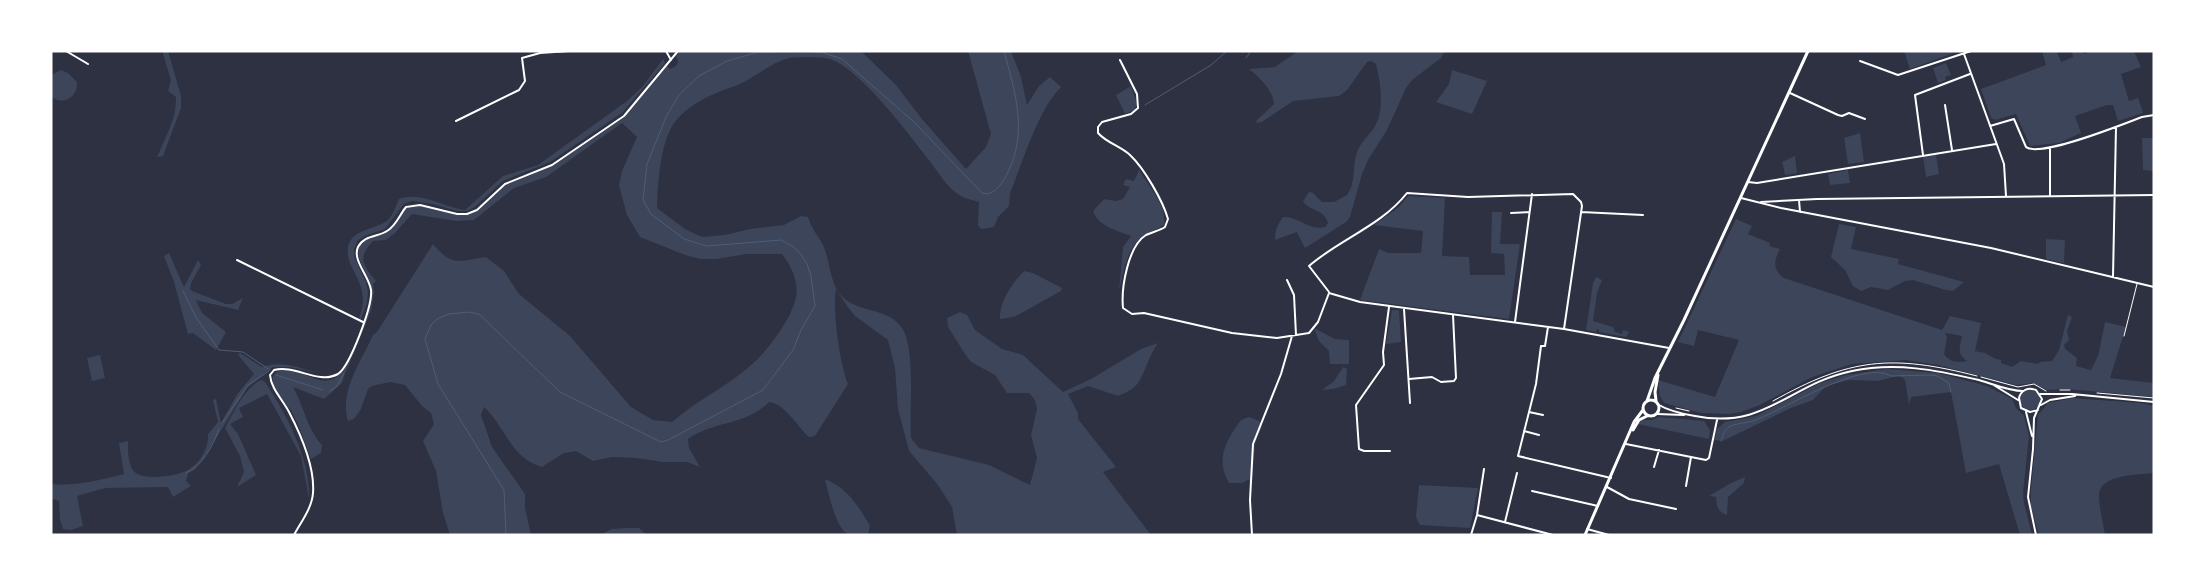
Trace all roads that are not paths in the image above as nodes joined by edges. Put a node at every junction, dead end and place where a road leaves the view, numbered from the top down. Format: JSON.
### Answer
{"nodes":[{"id":1,"x":66,"y":51,"type":"edge"},
{"id":2,"x":569,"y":51,"type":"edge"},
{"id":3,"x":666,"y":51,"type":"edge"},
{"id":4,"x":678,"y":51,"type":"edge"},
{"id":5,"x":1809,"y":51,"type":"edge"},
{"id":6,"x":1971,"y":51,"type":"edge"},
{"id":7,"x":1964,"y":54,"type":"junction"},
{"id":8,"x":671,"y":60,"type":"junction"},
{"id":9,"x":1120,"y":60,"type":"dead end"},
{"id":10,"x":1860,"y":60,"type":"dead end"},
{"id":11,"x":88,"y":64,"type":"dead end"},
{"id":12,"x":1971,"y":74,"type":"junction"},
{"id":13,"x":1790,"y":92,"type":"junction"},
{"id":14,"x":1945,"y":104,"type":"dead end"},
{"id":15,"x":2154,"y":116,"type":"edge"},
{"id":16,"x":1865,"y":119,"type":"dead end"},
{"id":17,"x":456,"y":121,"type":"dead end"},
{"id":18,"x":1990,"y":126,"type":"junction"},
{"id":19,"x":2116,"y":126,"type":"junction"},
{"id":20,"x":1996,"y":144,"type":"junction"},
{"id":21,"x":2050,"y":148,"type":"junction"},
{"id":22,"x":1952,"y":150,"type":"junction"},
{"id":23,"x":1922,"y":155,"type":"junction"},
{"id":24,"x":1748,"y":182,"type":"junction"},
{"id":25,"x":1532,"y":194,"type":"junction"},
{"id":26,"x":2115,"y":195,"type":"junction"},
{"id":27,"x":2154,"y":195,"type":"edge"},
{"id":28,"x":2006,"y":196,"type":"junction"},
{"id":29,"x":2050,"y":196,"type":"junction"},
{"id":30,"x":1741,"y":198,"type":"junction"},
{"id":31,"x":1799,"y":200,"type":"junction"},
{"id":32,"x":1776,"y":201,"type":"junction"},
{"id":33,"x":1759,"y":203,"type":"junction"},
{"id":34,"x":1775,"y":207,"type":"junction"},
{"id":35,"x":1530,"y":212,"type":"junction"},
{"id":36,"x":1581,"y":212,"type":"junction"},
{"id":37,"x":1800,"y":212,"type":"junction"},
{"id":38,"x":1511,"y":213,"type":"dead end"},
{"id":39,"x":1643,"y":215,"type":"dead end"},
{"id":40,"x":237,"y":260,"type":"dead end"},
{"id":41,"x":2113,"y":277,"type":"junction"},
{"id":42,"x":1287,"y":280,"type":"dead end"},
{"id":43,"x":2137,"y":283,"type":"junction"},
{"id":44,"x":2154,"y":287,"type":"edge"},
{"id":45,"x":1329,"y":293,"type":"junction"},
{"id":46,"x":1389,"y":307,"type":"junction"},
{"id":47,"x":1404,"y":309,"type":"junction"},
{"id":48,"x":1453,"y":314,"type":"junction"},
{"id":49,"x":364,"y":322,"type":"junction"},
{"id":50,"x":1515,"y":322,"type":"junction"},
{"id":51,"x":1548,"y":327,"type":"junction"},
{"id":52,"x":1564,"y":329,"type":"junction"},
{"id":53,"x":1296,"y":335,"type":"junction"},
{"id":54,"x":1292,"y":336,"type":"junction"},
{"id":55,"x":2124,"y":336,"type":"dead end"},
{"id":56,"x":1671,"y":348,"type":"junction"},
{"id":57,"x":1658,"y":375,"type":"junction"},
{"id":58,"x":1409,"y":379,"type":"junction"},
{"id":59,"x":1987,"y":382,"type":"junction"},
{"id":60,"x":2023,"y":390,"type":"junction"},
{"id":61,"x":2040,"y":394,"type":"junction"},
{"id":62,"x":2078,"y":395,"type":"junction"},
{"id":63,"x":1647,"y":401,"type":"junction"},
{"id":64,"x":1656,"y":401,"type":"junction"},
{"id":65,"x":2018,"y":401,"type":"junction"},
{"id":66,"x":2154,"y":402,"type":"edge"},
{"id":67,"x":1410,"y":403,"type":"dead end"},
{"id":68,"x":1659,"y":405,"type":"junction"},
{"id":69,"x":2041,"y":405,"type":"junction"},
{"id":70,"x":1643,"y":410,"type":"junction"},
{"id":71,"x":2038,"y":410,"type":"junction"},
{"id":72,"x":1529,"y":412,"type":"junction"},
{"id":73,"x":2026,"y":412,"type":"junction"},
{"id":74,"x":1657,"y":414,"type":"junction"},
{"id":75,"x":1543,"y":415,"type":"dead end"},
{"id":76,"x":1689,"y":415,"type":"junction"},
{"id":77,"x":1647,"y":416,"type":"junction"},
{"id":78,"x":1717,"y":419,"type":"junction"},
{"id":79,"x":1524,"y":431,"type":"junction"},
{"id":80,"x":1539,"y":435,"type":"dead end"},
{"id":81,"x":1630,"y":435,"type":"junction"},
{"id":82,"x":2033,"y":440,"type":"junction"},
{"id":83,"x":1626,"y":444,"type":"junction"},
{"id":84,"x":1658,"y":450,"type":"junction"},
{"id":85,"x":1390,"y":451,"type":"dead end"},
{"id":86,"x":1691,"y":457,"type":"junction"},
{"id":87,"x":1654,"y":467,"type":"dead end"},
{"id":88,"x":1484,"y":469,"type":"dead end"},
{"id":89,"x":1517,"y":473,"type":"dead end"},
{"id":90,"x":1611,"y":478,"type":"junction"},
{"id":91,"x":1686,"y":486,"type":"dead end"},
{"id":92,"x":1607,"y":487,"type":"junction"},
{"id":93,"x":1532,"y":491,"type":"dead end"},
{"id":94,"x":1598,"y":506,"type":"junction"},
{"id":95,"x":1676,"y":510,"type":"dead end"},
{"id":96,"x":1477,"y":515,"type":"junction"},
{"id":97,"x":1505,"y":522,"type":"junction"},
{"id":98,"x":1587,"y":529,"type":"junction"},
{"id":99,"x":294,"y":535,"type":"edge"},
{"id":100,"x":1252,"y":535,"type":"edge"},
{"id":101,"x":1471,"y":535,"type":"edge"},
{"id":102,"x":1553,"y":535,"type":"edge"},
{"id":103,"x":1584,"y":535,"type":"edge"},
{"id":104,"x":1609,"y":535,"type":"edge"},
{"id":105,"x":2036,"y":535,"type":"edge"}],
"edges":[{"from":1,"to":11,"type":"street"},
{"from":2,"to":17,"type":"street"},
{"from":3,"to":8,"type":"street"},
{"from":4,"to":8,"type":"street"},
{"from":5,"to":13,"type":"main road"},
{"from":6,"to":7,"type":"street"},
{"from":7,"to":10,"type":"street"},
{"from":7,"to":12,"type":"street"},
{"from":8,"to":49,"type":"street"},
{"from":9,"to":54,"type":"street"},
{"from":12,"to":18,"type":"street"},
{"from":12,"to":23,"type":"street"},
{"from":13,"to":16,"type":"street"},
{"from":13,"to":24,"type":"main road"},
{"from":14,"to":22,"type":"street"},
{"from":15,"to":19,"type":"street"},
{"from":18,"to":20,"type":"street"},
{"from":18,"to":21,"type":"street"},
{"from":19,"to":21,"type":"street"},
{"from":19,"to":26,"type":"street"},
{"from":20,"to":22,"type":"street"},
{"from":20,"to":28,"type":"street"},
{"from":21,"to":29,"type":"street"},
{"from":22,"to":23,"type":"street"},
{"from":23,"to":24,"type":"street"},
{"from":24,"to":30,"type":"main road"},
{"from":25,"to":35,"type":"street"},
{"from":25,"to":36,"type":"street"},
{"from":25,"to":45,"type":"street"},
{"from":26,"to":27,"type":"street"},
{"from":26,"to":29,"type":"street"},
{"from":26,"to":41,"type":"street"},
{"from":28,"to":29,"type":"street"},
{"from":28,"to":31,"type":"street"},
{"from":30,"to":33,"type":"street"},
{"from":30,"to":56,"type":"main road"},
{"from":31,"to":32,"type":"street"},
{"from":31,"to":37,"type":"street"},
{"from":32,"to":33,"type":"street"},
{"from":32,"to":34,"type":"street"},
{"from":33,"to":34,"type":"street"},
{"from":34,"to":37,"type":"street"},
{"from":35,"to":38,"type":"street"},
{"from":35,"to":50,"type":"street"},
{"from":36,"to":39,"type":"street"},
{"from":36,"to":52,"type":"street"},
{"from":37,"to":41,"type":"street"},
{"from":40,"to":49,"type":"street"},
{"from":41,"to":43,"type":"street"},
{"from":42,"to":53,"type":"street"},
{"from":43,"to":44,"type":"street"},
{"from":43,"to":55,"type":"lane"},
{"from":45,"to":46,"type":"street"},
{"from":45,"to":53,"type":"street"},
{"from":46,"to":47,"type":"street"},
{"from":46,"to":85,"type":"street"},
{"from":47,"to":48,"type":"street"},
{"from":47,"to":58,"type":"street"},
{"from":48,"to":50,"type":"street"},
{"from":48,"to":58,"type":"street"},
{"from":49,"to":99,"type":"street"},
{"from":50,"to":51,"type":"street"},
{"from":51,"to":52,"type":"street"},
{"from":51,"to":72,"type":"street"},
{"from":52,"to":56,"type":"street"},
{"from":53,"to":54,"type":"street"},
{"from":54,"to":100,"type":"street"},
{"from":56,"to":57,"type":"main road"},
{"from":57,"to":63,"type":"main road"},
{"from":57,"to":64,"type":"main road"},
{"from":58,"to":67,"type":"street"},
{"from":59,"to":60,"type":"street"},
{"from":59,"to":65,"type":"street"},
{"from":59,"to":78,"type":"street"},
{"from":60,"to":61,"type":"street"},
{"from":60,"to":65,"type":"street"},
{"from":61,"to":62,"type":"street"},
{"from":61,"to":69,"type":"street"},
{"from":62,"to":66,"type":"street"},
{"from":62,"to":69,"type":"street"},
{"from":63,"to":64,"type":"main road"},
{"from":63,"to":70,"type":"main road"},
{"from":64,"to":68,"type":"main road"},
{"from":65,"to":73,"type":"street"},
{"from":68,"to":74,"type":"main road"},
{"from":68,"to":76,"type":"street"},
{"from":69,"to":71,"type":"street"},
{"from":70,"to":77,"type":"main road"},
{"from":70,"to":81,"type":"main road"},
{"from":71,"to":73,"type":"street"},
{"from":71,"to":82,"type":"street"},
{"from":72,"to":75,"type":"street"},
{"from":72,"to":79,"type":"street"},
{"from":73,"to":82,"type":"street"},
{"from":74,"to":76,"type":"street"},
{"from":74,"to":77,"type":"main road"},
{"from":76,"to":78,"type":"street"},
{"from":77,"to":81,"type":"main road"},
{"from":78,"to":86,"type":"street"},
{"from":79,"to":80,"type":"street"},
{"from":79,"to":90,"type":"street"},
{"from":81,"to":83,"type":"main road"},
{"from":82,"to":105,"type":"street"},
{"from":83,"to":84,"type":"street"},
{"from":83,"to":90,"type":"main road"},
{"from":84,"to":86,"type":"street"},
{"from":84,"to":87,"type":"street"},
{"from":86,"to":91,"type":"street"},
{"from":88,"to":96,"type":"street"},
{"from":89,"to":97,"type":"street"},
{"from":90,"to":92,"type":"main road"},
{"from":92,"to":94,"type":"main road"},
{"from":92,"to":95,"type":"street"},
{"from":93,"to":94,"type":"street"},
{"from":94,"to":98,"type":"main road"},
{"from":96,"to":97,"type":"street"},
{"from":96,"to":101,"type":"street"},
{"from":97,"to":102,"type":"street"},
{"from":98,"to":103,"type":"main road"},
{"from":98,"to":104,"type":"street"}]}
